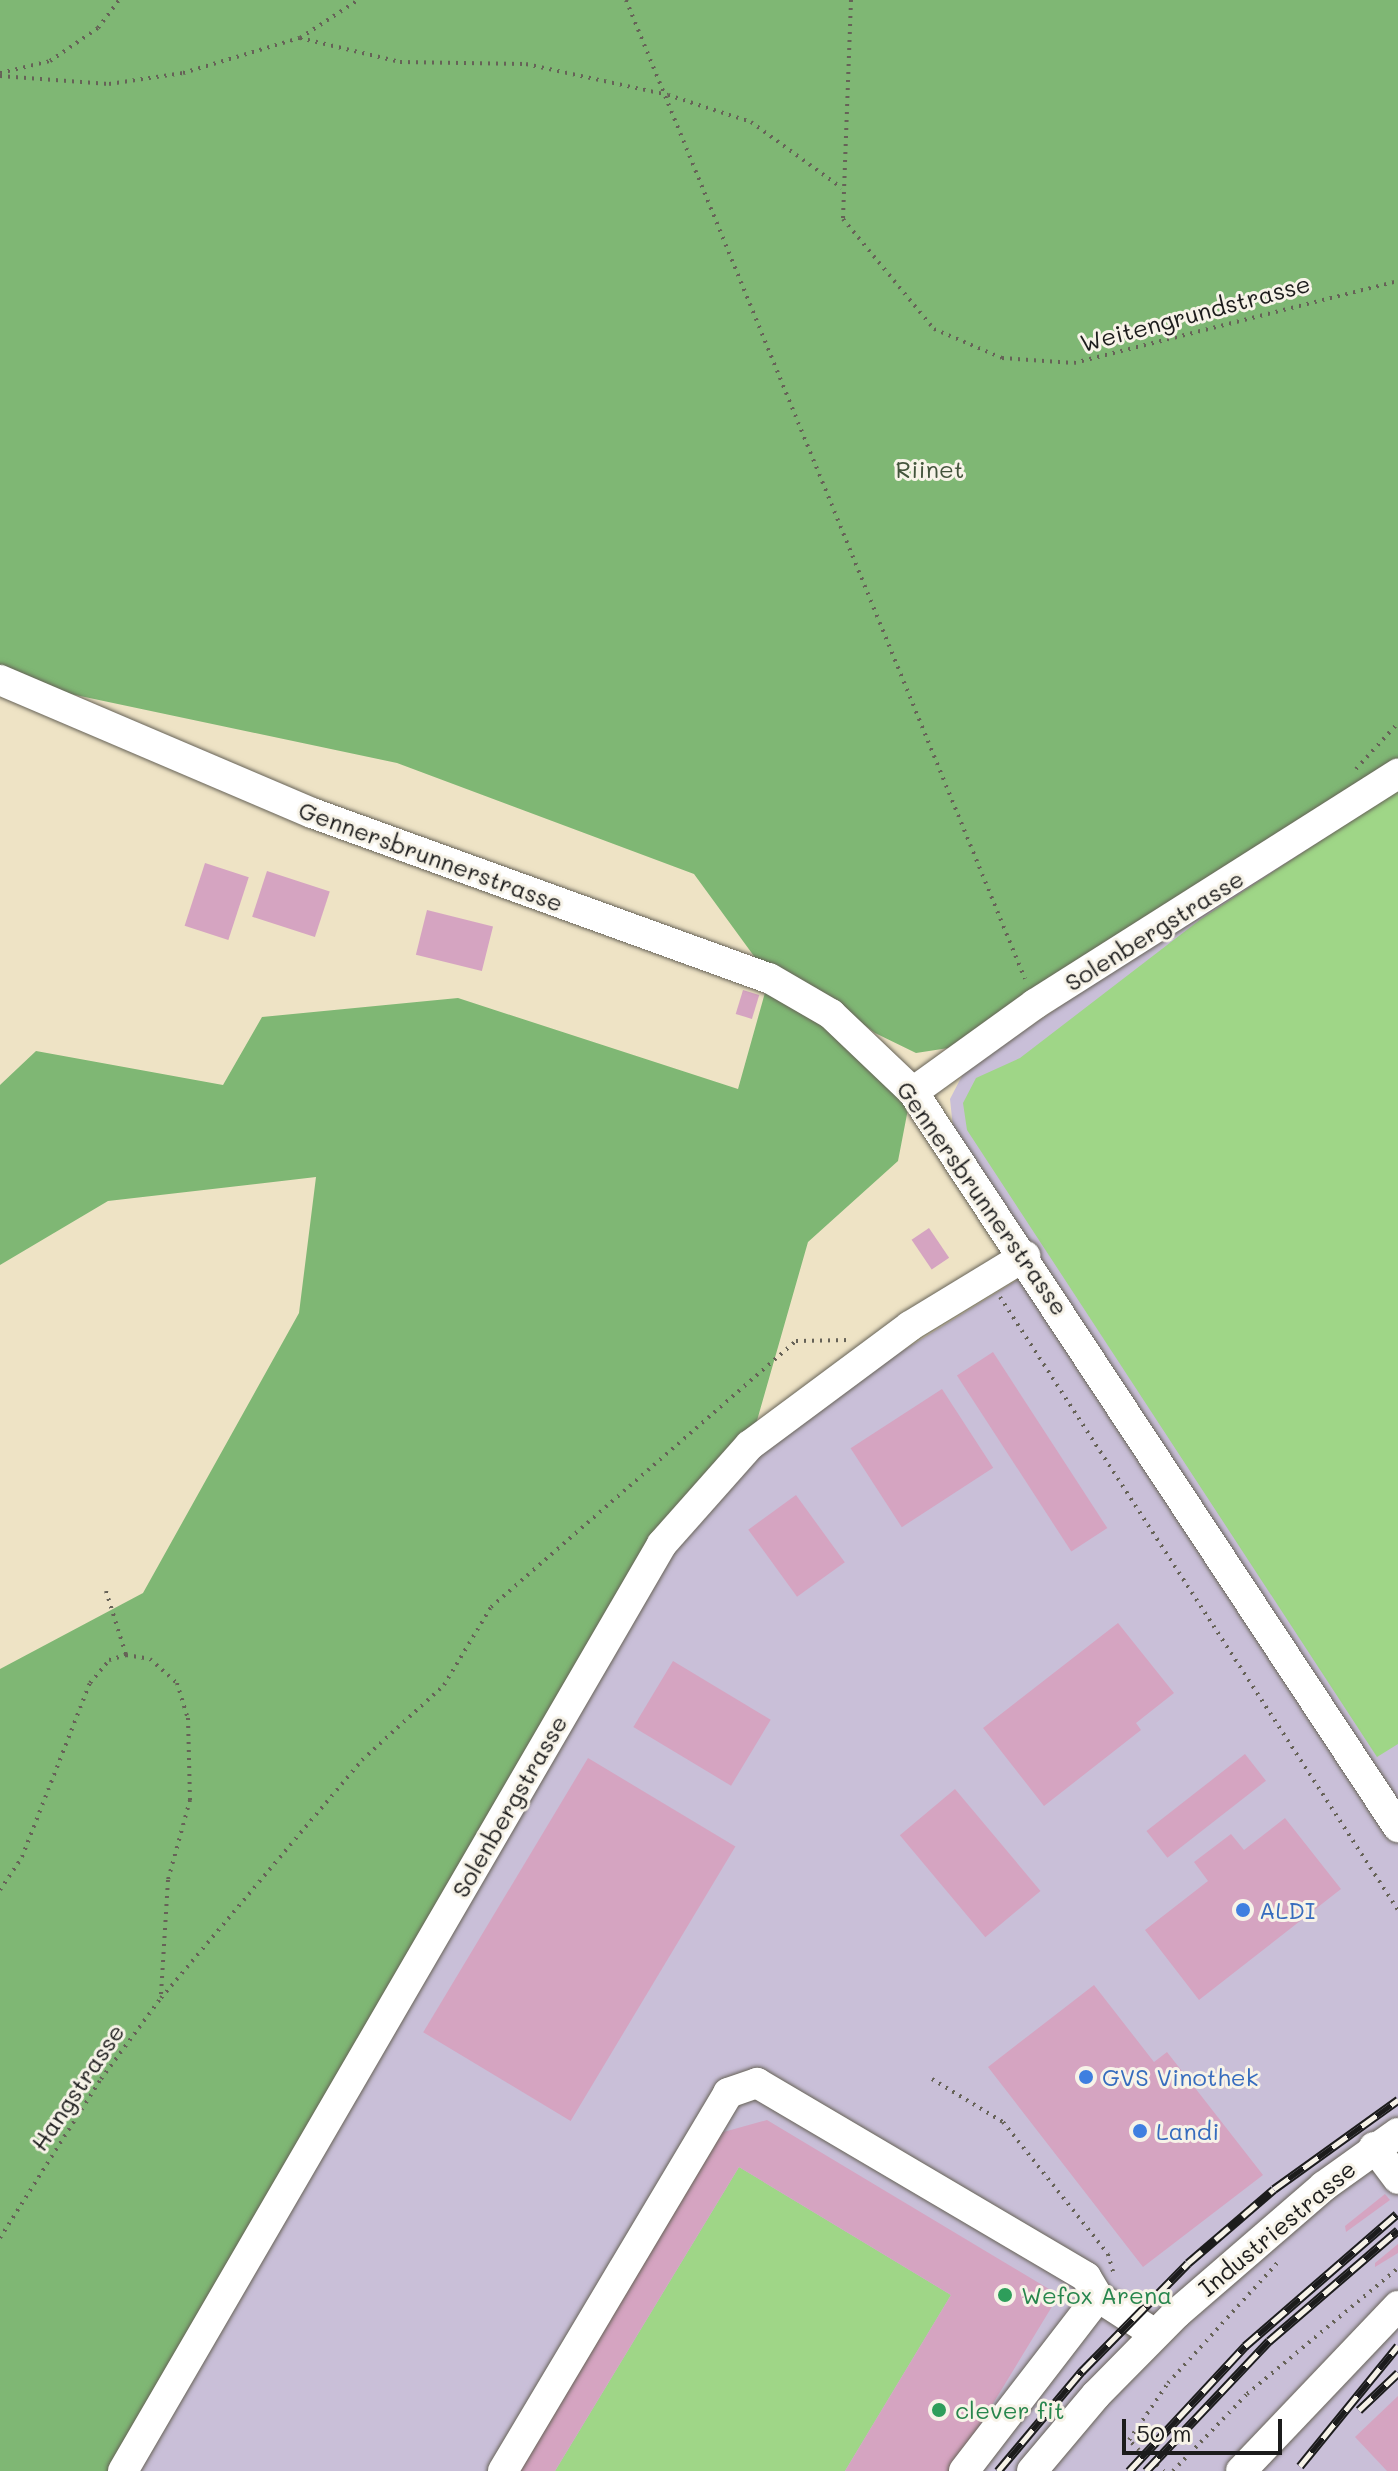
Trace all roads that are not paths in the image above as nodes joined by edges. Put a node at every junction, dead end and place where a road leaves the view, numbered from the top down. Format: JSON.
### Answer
{"nodes":[{"id":1,"x":0,"y":680,"type":"edge"},
{"id":2,"x":1398,"y":774,"type":"edge"},
{"id":3,"x":913,"y":1092,"type":"junction"},
{"id":4,"x":1025,"y":1256,"type":"junction"},
{"id":5,"x":1398,"y":1827,"type":"edge"},
{"id":6,"x":1386,"y":2140,"type":"edge"},
{"id":7,"x":1398,"y":2179,"type":"edge"},
{"id":8,"x":1098,"y":2297,"type":"junction"},
{"id":9,"x":1398,"y":2306,"type":"edge"},
{"id":10,"x":1155,"y":2334,"type":"junction"},
{"id":11,"x":123,"y":2471,"type":"edge"},
{"id":12,"x":503,"y":2471,"type":"edge"},
{"id":13,"x":964,"y":2471,"type":"edge"},
{"id":14,"x":1032,"y":2471,"type":"edge"},
{"id":15,"x":1241,"y":2471,"type":"edge"}],
"edges":[{"from":1,"to":3,"type":"street","name":"Gennersbrunnerstrasse"},
{"from":2,"to":3,"type":"street","name":"Solenbergstrasse"},
{"from":3,"to":4,"type":"street","name":"Gennersbrunnerstrasse"},
{"from":4,"to":5,"type":"street","name":"Gennersbrunnerstrasse"},
{"from":4,"to":11,"type":"street","name":"Solenbergstrasse"},
{"from":6,"to":7,"type":"street"},
{"from":6,"to":10,"type":"street","name":"Industriestrasse"},
{"from":8,"to":10,"type":"street"},
{"from":8,"to":12,"type":"street"},
{"from":8,"to":13,"type":"street"},
{"from":9,"to":15,"type":"street"},
{"from":10,"to":14,"type":"street","name":"Industriestrasse"}]}
